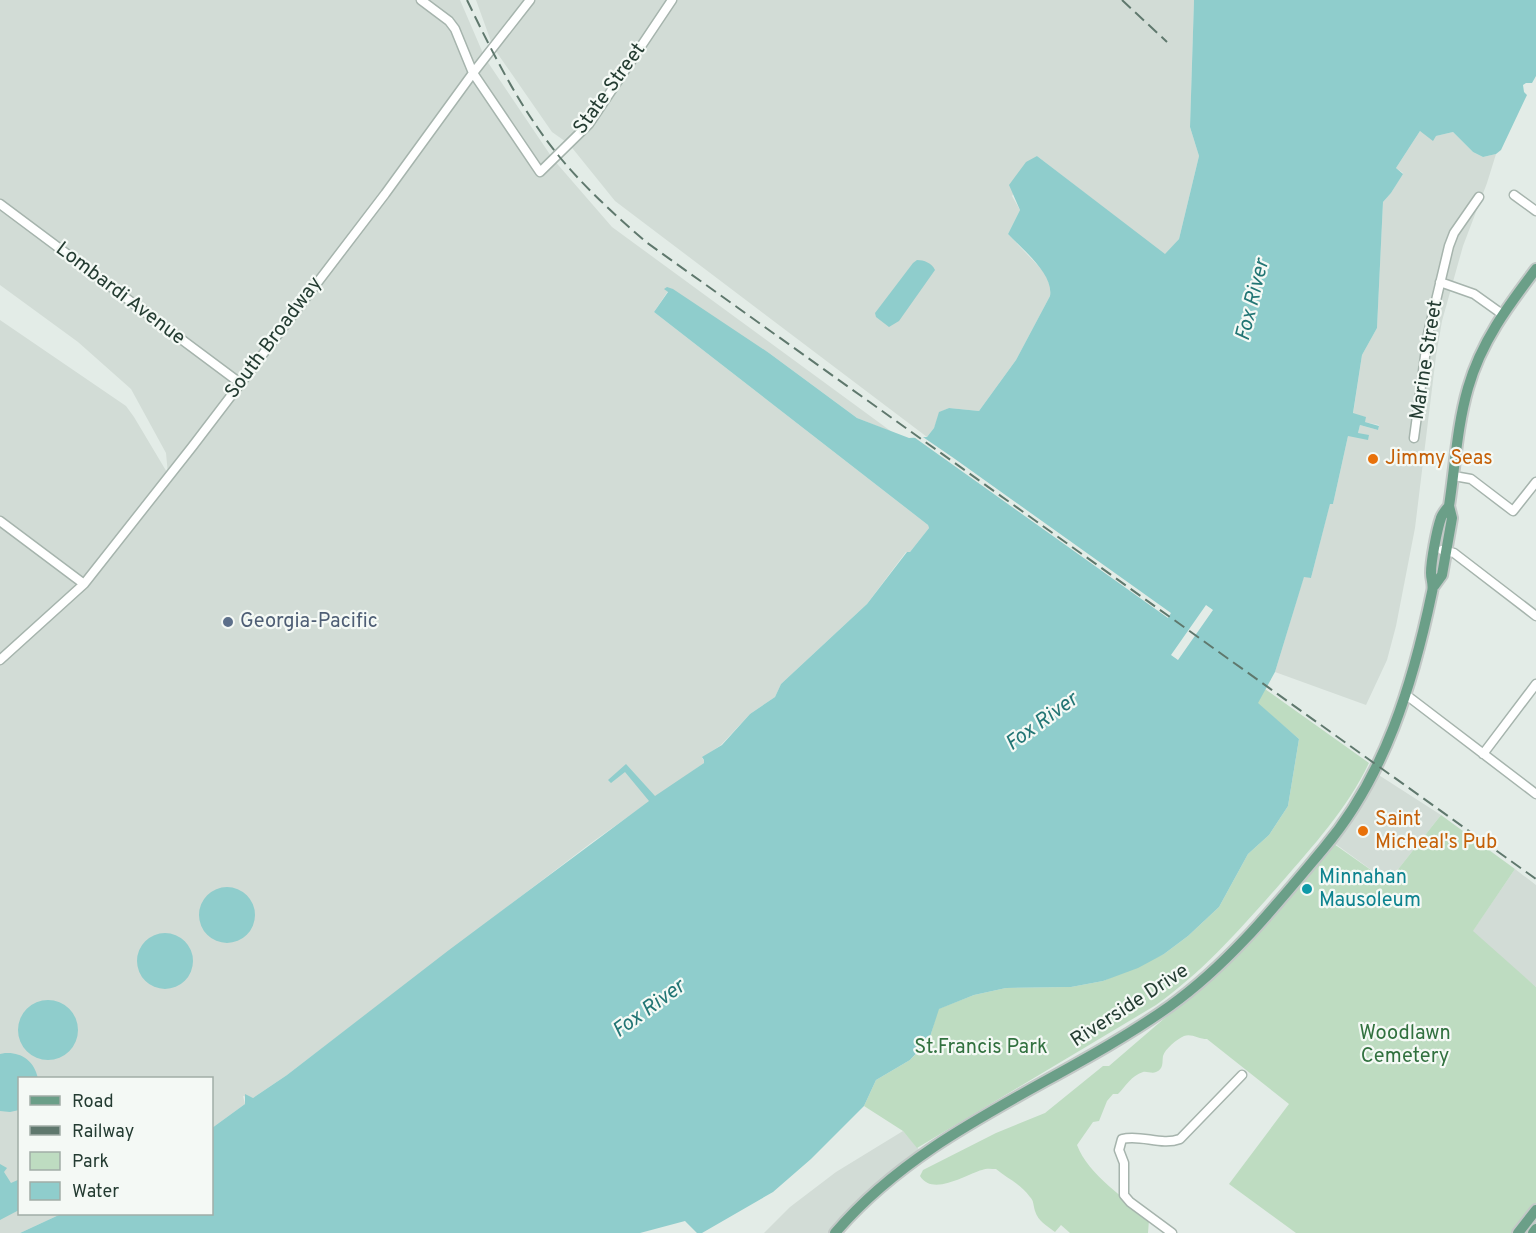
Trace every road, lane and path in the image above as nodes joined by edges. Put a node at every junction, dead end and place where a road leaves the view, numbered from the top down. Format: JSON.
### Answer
{"nodes":[{"id":1,"x":421,"y":0,"type":"edge"},
{"id":2,"x":530,"y":0,"type":"edge"},
{"id":3,"x":672,"y":0,"type":"edge"},
{"id":4,"x":473,"y":73,"type":"junction"},
{"id":5,"x":1514,"y":195,"type":"dead end"},
{"id":6,"x":1479,"y":197,"type":"dead end"},
{"id":7,"x":0,"y":204,"type":"edge"},
{"id":8,"x":1536,"y":211,"type":"edge"},
{"id":9,"x":1536,"y":269,"type":"edge"},
{"id":10,"x":1440,"y":282,"type":"junction"},
{"id":11,"x":1502,"y":314,"type":"junction"},
{"id":12,"x":240,"y":383,"type":"junction"},
{"id":13,"x":1414,"y":438,"type":"dead end"},
{"id":14,"x":1454,"y":476,"type":"junction"},
{"id":15,"x":1536,"y":482,"type":"edge"},
{"id":16,"x":0,"y":521,"type":"edge"},
{"id":17,"x":1441,"y":550,"type":"junction"},
{"id":18,"x":84,"y":584,"type":"junction"},
{"id":19,"x":1536,"y":616,"type":"edge"},
{"id":20,"x":0,"y":660,"type":"edge"},
{"id":21,"x":1536,"y":684,"type":"edge"},
{"id":22,"x":1406,"y":694,"type":"junction"},
{"id":23,"x":1483,"y":753,"type":"junction"},
{"id":24,"x":1536,"y":794,"type":"edge"},
{"id":25,"x":1242,"y":1075,"type":"dead end"},
{"id":26,"x":1536,"y":1210,"type":"edge"},
{"id":27,"x":835,"y":1233,"type":"edge"},
{"id":28,"x":1172,"y":1233,"type":"edge"},
{"id":29,"x":1518,"y":1233,"type":"edge"}],
"edges":[{"from":1,"to":4,"type":"street"},
{"from":2,"to":4,"type":"street","name":"South Broadway"},
{"from":3,"to":4,"type":"street","name":"State Street"},
{"from":4,"to":12,"type":"street","name":"South Broadway"},
{"from":5,"to":8,"type":"street"},
{"from":6,"to":10,"type":"street","name":"Marine Street"},
{"from":7,"to":12,"type":"street","name":"Lombardi Avenue"},
{"from":9,"to":11,"type":"main road","name":"Riverside Drive"},
{"from":10,"to":11,"type":"street","name":"Marine Street"},
{"from":10,"to":13,"type":"street","name":"Marine Street"},
{"from":11,"to":14,"type":"main road","name":"Riverside Drive"},
{"from":12,"to":18,"type":"street","name":"South Broadway"},
{"from":14,"to":15,"type":"street"},
{"from":14,"to":17,"type":"main road","name":"Riverside Drive"},
{"from":16,"to":18,"type":"street"},
{"from":17,"to":19,"type":"street"},
{"from":17,"to":22,"type":"main road","name":"Riverside Drive"},
{"from":18,"to":20,"type":"street","name":"South Broadway"},
{"from":21,"to":23,"type":"street"},
{"from":22,"to":23,"type":"street"},
{"from":22,"to":27,"type":"main road","name":"Riverside Drive"},
{"from":23,"to":24,"type":"street"},
{"from":25,"to":28,"type":"street"},
{"from":26,"to":29,"type":"main road"}]}
